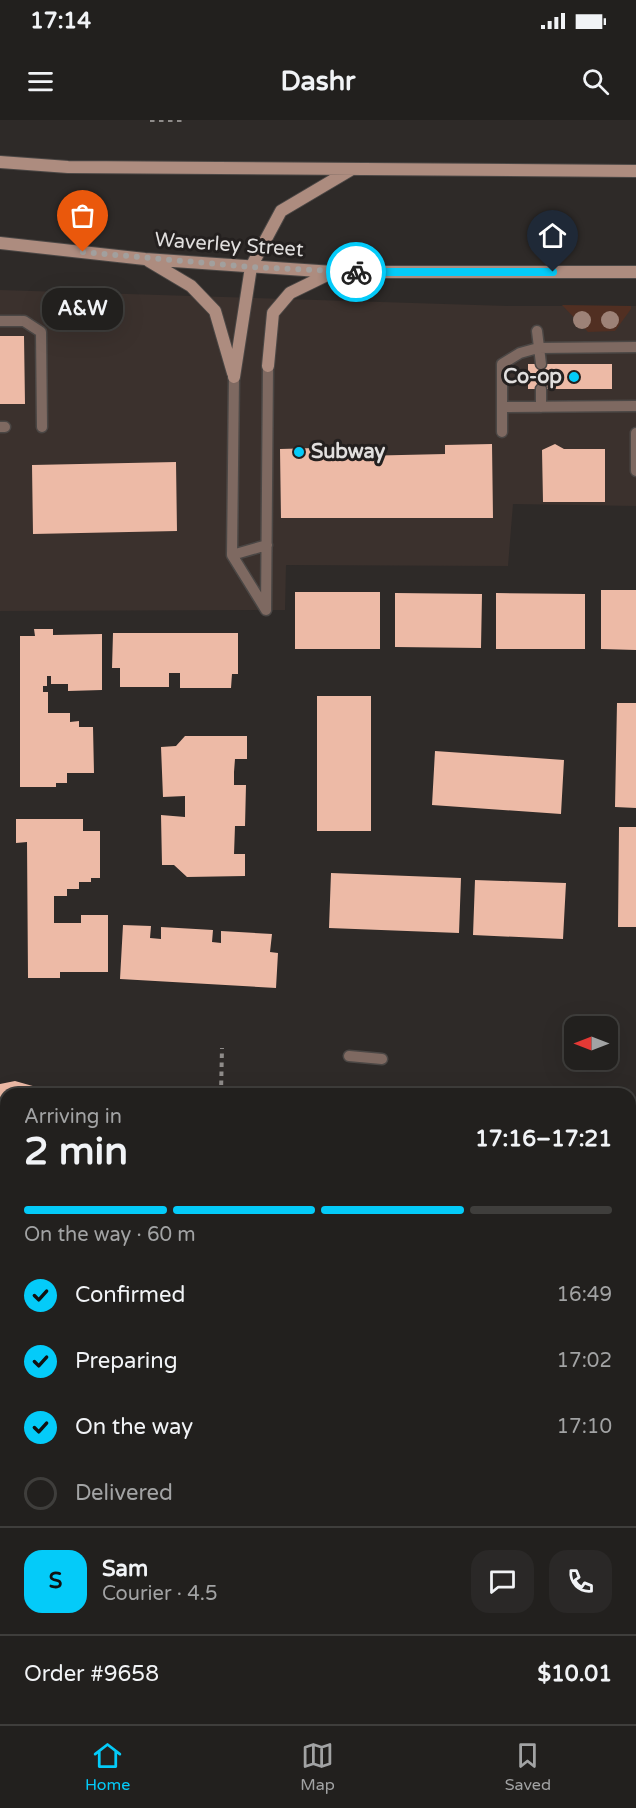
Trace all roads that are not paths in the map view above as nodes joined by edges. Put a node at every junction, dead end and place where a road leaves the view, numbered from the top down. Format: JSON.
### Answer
{"nodes":[{"id":1,"x":0,"y":162,"type":"edge"},
{"id":2,"x":355,"y":168,"type":"junction"},
{"id":3,"x":636,"y":171,"type":"edge"},
{"id":4,"x":0,"y":243,"type":"edge"},
{"id":5,"x":145,"y":259,"type":"junction"},
{"id":6,"x":251,"y":267,"type":"junction"},
{"id":7,"x":333,"y":272,"type":"junction"},
{"id":8,"x":636,"y":272,"type":"edge"},
{"id":9,"x":0,"y":321,"type":"edge"},
{"id":10,"x":537,"y":331,"type":"dead end"},
{"id":11,"x":538,"y":348,"type":"junction"},
{"id":12,"x":636,"y":348,"type":"edge"},
{"id":13,"x":541,"y":364,"type":"dead end"},
{"id":14,"x":268,"y":366,"type":"joint"},
{"id":15,"x":234,"y":377,"type":"junction"},
{"id":16,"x":541,"y":389,"type":"dead end"},
{"id":17,"x":636,"y":406,"type":"edge"},
{"id":18,"x":502,"y":407,"type":"junction"},
{"id":19,"x":541,"y":407,"type":"junction"},
{"id":20,"x":42,"y":427,"type":"dead end"},
{"id":21,"x":502,"y":432,"type":"dead end"},
{"id":22,"x":636,"y":433,"type":"edge"},
{"id":23,"x":636,"y":471,"type":"edge"},
{"id":24,"x":267,"y":545,"type":"junction"},
{"id":25,"x":232,"y":555,"type":"junction"},
{"id":26,"x":350,"y":1056,"type":"dead end"},
{"id":27,"x":382,"y":1059,"type":"dead end"}],
"edges":[{"from":1,"to":2,"type":"main road"},
{"from":2,"to":3,"type":"main road"},
{"from":2,"to":6,"type":"main road"},
{"from":4,"to":5,"type":"main road","name":"Waverley Street"},
{"from":5,"to":6,"type":"main road","name":"Waverley Street"},
{"from":5,"to":15,"type":"main road"},
{"from":6,"to":7,"type":"main road","name":"Waverley Street"},
{"from":6,"to":15,"type":"main road"},
{"from":7,"to":8,"type":"main road","name":"Waverley Street"},
{"from":7,"to":14,"type":"main road"},
{"from":9,"to":20,"type":"lane"},
{"from":10,"to":11,"type":"lane"},
{"from":11,"to":12,"type":"lane"},
{"from":11,"to":13,"type":"lane"},
{"from":11,"to":18,"type":"lane"},
{"from":14,"to":24,"type":"lane"},
{"from":15,"to":25,"type":"lane"},
{"from":16,"to":19,"type":"lane"},
{"from":17,"to":19,"type":"lane"},
{"from":18,"to":19,"type":"lane"},
{"from":18,"to":21,"type":"lane"},
{"from":22,"to":23,"type":"lane"},
{"from":24,"to":25,"type":"lane"},
{"from":24,"to":25,"type":"lane"},
{"from":26,"to":27,"type":"lane"}]}
